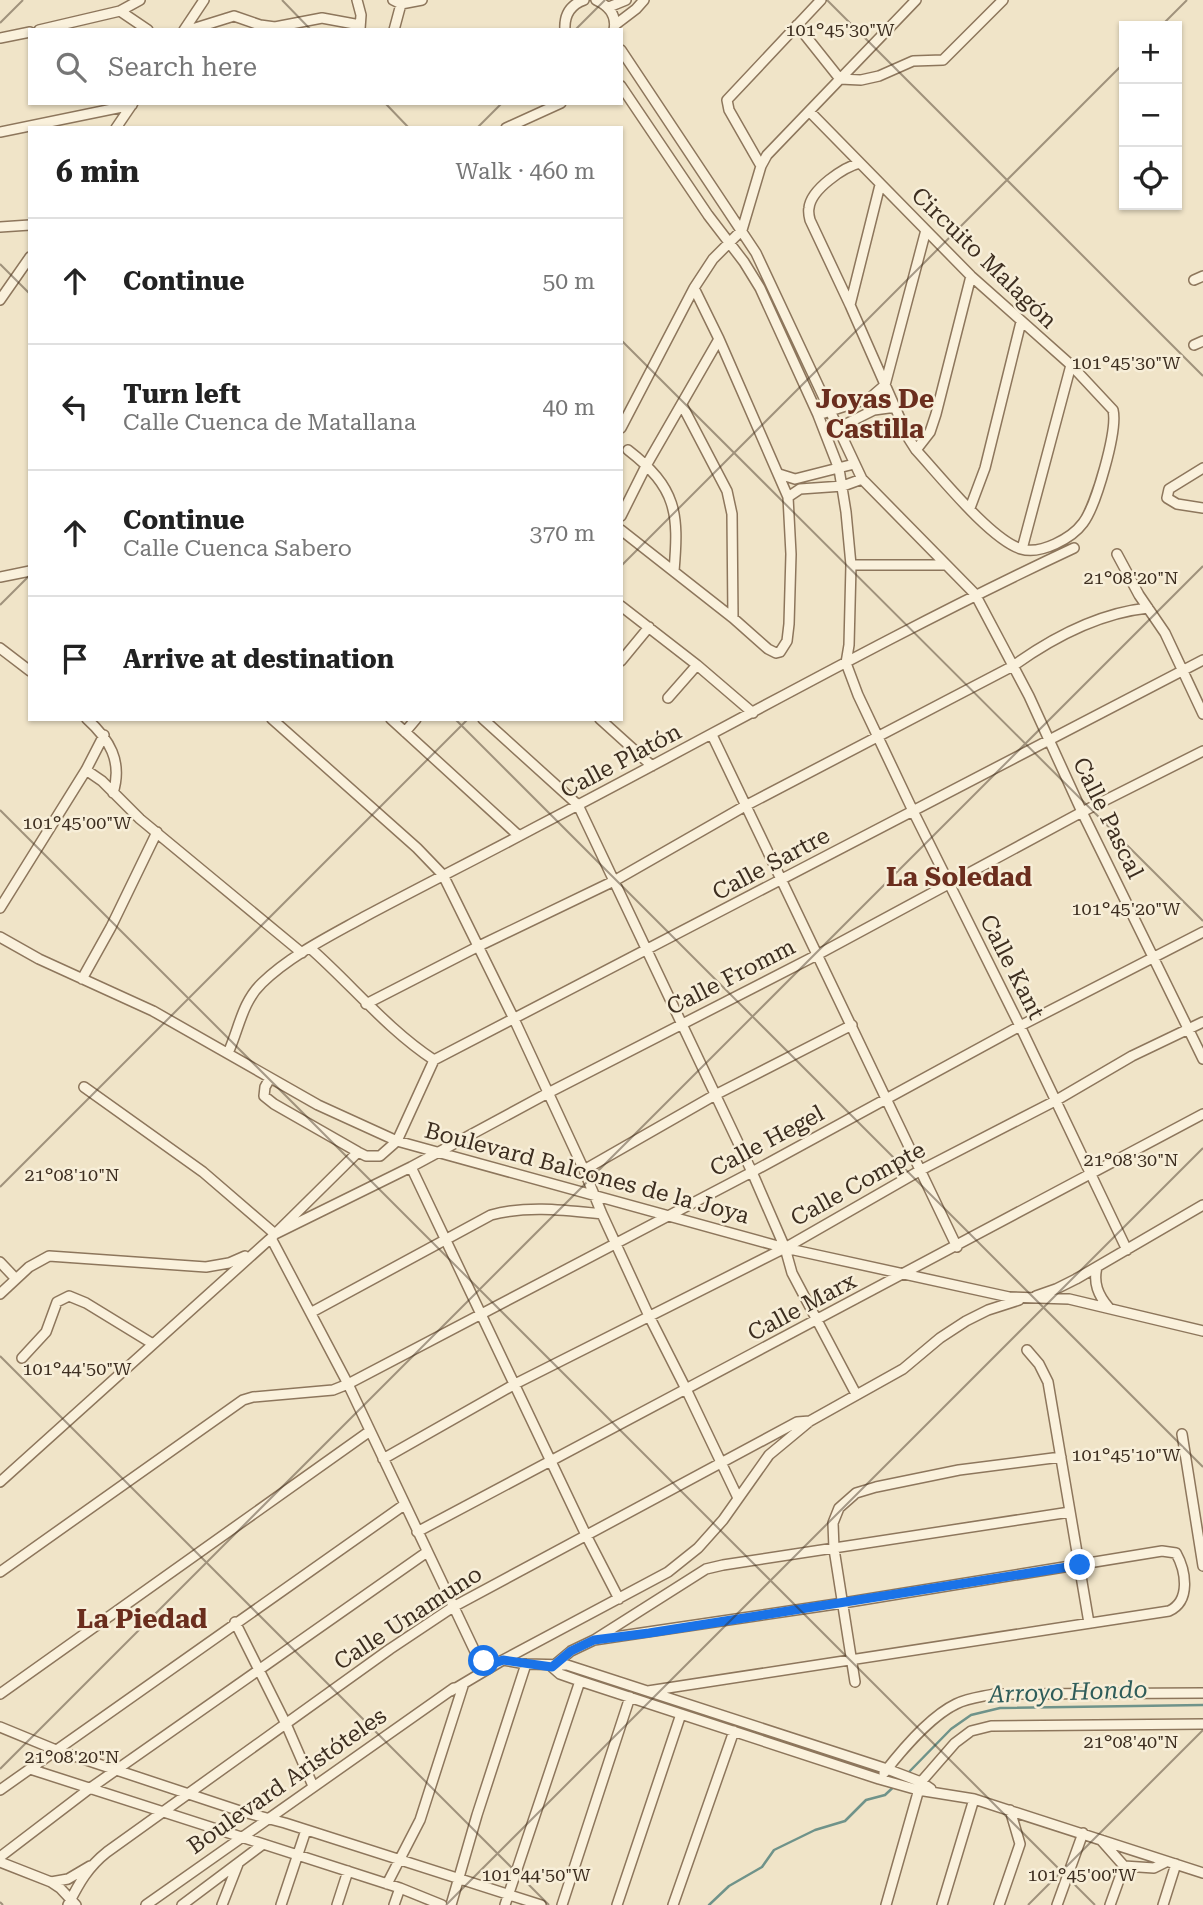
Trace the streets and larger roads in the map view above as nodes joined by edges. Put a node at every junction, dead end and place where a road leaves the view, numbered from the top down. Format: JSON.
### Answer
{"nodes":[{"id":1,"x":140,"y":0,"type":"edge"},
{"id":2,"x":204,"y":0,"type":"edge"},
{"id":3,"x":357,"y":0,"type":"edge"},
{"id":4,"x":422,"y":0,"type":"edge"},
{"id":5,"x":584,"y":0,"type":"edge"},
{"id":6,"x":597,"y":0,"type":"edge"},
{"id":7,"x":626,"y":0,"type":"edge"},
{"id":8,"x":644,"y":0,"type":"edge"},
{"id":9,"x":821,"y":0,"type":"edge"},
{"id":10,"x":916,"y":0,"type":"edge"},
{"id":11,"x":1003,"y":0,"type":"edge"},
{"id":12,"x":397,"y":2,"type":"edge"},
{"id":13,"x":570,"y":5,"type":"edge"},
{"id":14,"x":609,"y":7,"type":"junction"},
{"id":15,"x":120,"y":11,"type":"junction"},
{"id":16,"x":797,"y":25,"type":"junction"},
{"id":17,"x":360,"y":27,"type":"edge"},
{"id":18,"x":615,"y":27,"type":"edge"},
{"id":19,"x":48,"y":28,"type":"edge"},
{"id":20,"x":145,"y":28,"type":"edge"},
{"id":21,"x":187,"y":28,"type":"edge"},
{"id":22,"x":193,"y":28,"type":"edge"},
{"id":23,"x":394,"y":28,"type":"edge"},
{"id":24,"x":565,"y":28,"type":"edge"},
{"id":25,"x":28,"y":32,"type":"edge"},
{"id":26,"x":0,"y":38,"type":"edge"},
{"id":27,"x":623,"y":53,"type":"edge"},
{"id":28,"x":840,"y":79,"type":"junction"},
{"id":29,"x":623,"y":92,"type":"edge"},
{"id":30,"x":127,"y":105,"type":"edge"},
{"id":31,"x":131,"y":105,"type":"edge"},
{"id":32,"x":557,"y":105,"type":"edge"},
{"id":33,"x":810,"y":112,"type":"junction"},
{"id":34,"x":28,"y":126,"type":"edge"},
{"id":35,"x":28,"y":126,"type":"edge"},
{"id":36,"x":117,"y":126,"type":"edge"},
{"id":37,"x":510,"y":126,"type":"edge"},
{"id":38,"x":0,"y":132,"type":"edge"},
{"id":39,"x":860,"y":163,"type":"junction"},
{"id":40,"x":761,"y":166,"type":"junction"},
{"id":41,"x":880,"y":185,"type":"junction"},
{"id":42,"x":28,"y":225,"type":"edge"},
{"id":43,"x":0,"y":227,"type":"edge"},
{"id":44,"x":742,"y":230,"type":"junction"},
{"id":45,"x":926,"y":230,"type":"junction"},
{"id":46,"x":728,"y":243,"type":"junction"},
{"id":47,"x":28,"y":260,"type":"edge"},
{"id":48,"x":971,"y":276,"type":"junction"},
{"id":49,"x":694,"y":288,"type":"junction"},
{"id":50,"x":0,"y":300,"type":"edge"},
{"id":51,"x":850,"y":305,"type":"junction"},
{"id":52,"x":1021,"y":322,"type":"junction"},
{"id":53,"x":719,"y":339,"type":"junction"},
{"id":54,"x":1071,"y":365,"type":"junction"},
{"id":55,"x":885,"y":385,"type":"junction"},
{"id":56,"x":682,"y":405,"type":"junction"},
{"id":57,"x":896,"y":407,"type":"junction"},
{"id":58,"x":832,"y":411,"type":"junction"},
{"id":59,"x":818,"y":415,"type":"junction"},
{"id":60,"x":623,"y":424,"type":"edge"},
{"id":61,"x":840,"y":429,"type":"junction"},
{"id":62,"x":826,"y":435,"type":"junction"},
{"id":63,"x":628,"y":450,"type":"dead end"},
{"id":64,"x":916,"y":450,"type":"junction"},
{"id":65,"x":648,"y":464,"type":"junction"},
{"id":66,"x":854,"y":464,"type":"junction"},
{"id":67,"x":1203,"y":468,"type":"edge"},
{"id":68,"x":839,"y":470,"type":"junction"},
{"id":69,"x":779,"y":474,"type":"junction"},
{"id":70,"x":862,"y":479,"type":"junction"},
{"id":71,"x":843,"y":486,"type":"junction"},
{"id":72,"x":788,"y":497,"type":"junction"},
{"id":73,"x":970,"y":508,"type":"junction"},
{"id":74,"x":1203,"y":508,"type":"edge"},
{"id":75,"x":623,"y":512,"type":"edge"},
{"id":76,"x":623,"y":532,"type":"edge"},
{"id":77,"x":1074,"y":548,"type":"dead end"},
{"id":78,"x":1022,"y":549,"type":"junction"},
{"id":79,"x":1117,"y":554,"type":"dead end"},
{"id":80,"x":851,"y":565,"type":"junction"},
{"id":81,"x":945,"y":565,"type":"junction"},
{"id":82,"x":28,"y":571,"type":"edge"},
{"id":83,"x":674,"y":571,"type":"junction"},
{"id":84,"x":0,"y":577,"type":"edge"},
{"id":85,"x":975,"y":594,"type":"junction"},
{"id":86,"x":1139,"y":595,"type":"junction"},
{"id":87,"x":623,"y":608,"type":"edge"},
{"id":88,"x":1147,"y":608,"type":"junction"},
{"id":89,"x":1120,"y":612,"type":"junction"},
{"id":90,"x":733,"y":618,"type":"junction"},
{"id":91,"x":649,"y":627,"type":"junction"},
{"id":92,"x":0,"y":648,"type":"edge"},
{"id":93,"x":623,"y":659,"type":"edge"},
{"id":94,"x":1203,"y":660,"type":"edge"},
{"id":95,"x":846,"y":663,"type":"junction"},
{"id":96,"x":697,"y":665,"type":"junction"},
{"id":97,"x":1013,"y":666,"type":"junction"},
{"id":98,"x":28,"y":669,"type":"edge"},
{"id":99,"x":1183,"y":670,"type":"junction"},
{"id":100,"x":668,"y":698,"type":"dead end"},
{"id":101,"x":753,"y":713,"type":"junction"},
{"id":102,"x":1203,"y":714,"type":"edge"},
{"id":103,"x":89,"y":721,"type":"edge"},
{"id":104,"x":274,"y":721,"type":"edge"},
{"id":105,"x":393,"y":721,"type":"edge"},
{"id":106,"x":414,"y":721,"type":"edge"},
{"id":107,"x":485,"y":721,"type":"edge"},
{"id":108,"x":602,"y":721,"type":"edge"},
{"id":109,"x":405,"y":732,"type":"junction"},
{"id":110,"x":104,"y":735,"type":"junction"},
{"id":111,"x":712,"y":735,"type":"junction"},
{"id":112,"x":877,"y":735,"type":"junction"},
{"id":113,"x":1050,"y":741,"type":"junction"},
{"id":114,"x":1203,"y":751,"type":"edge"},
{"id":115,"x":652,"y":766,"type":"junction"},
{"id":116,"x":86,"y":769,"type":"junction"},
{"id":117,"x":113,"y":793,"type":"junction"},
{"id":118,"x":578,"y":806,"type":"junction"},
{"id":119,"x":745,"y":806,"type":"junction"},
{"id":120,"x":913,"y":811,"type":"junction"},
{"id":121,"x":1082,"y":812,"type":"junction"},
{"id":122,"x":157,"y":832,"type":"junction"},
{"id":123,"x":519,"y":836,"type":"junction"},
{"id":124,"x":443,"y":875,"type":"junction"},
{"id":125,"x":614,"y":881,"type":"junction"},
{"id":126,"x":781,"y":881,"type":"junction"},
{"id":127,"x":948,"y":885,"type":"junction"},
{"id":128,"x":0,"y":908,"type":"edge"},
{"id":129,"x":1203,"y":932,"type":"edge"},
{"id":130,"x":0,"y":937,"type":"edge"},
{"id":131,"x":479,"y":946,"type":"junction"},
{"id":132,"x":306,"y":950,"type":"junction"},
{"id":133,"x":646,"y":951,"type":"junction"},
{"id":134,"x":817,"y":955,"type":"junction"},
{"id":135,"x":1154,"y":956,"type":"junction"},
{"id":136,"x":82,"y":979,"type":"junction"},
{"id":137,"x":366,"y":1004,"type":"junction"},
{"id":138,"x":514,"y":1019,"type":"junction"},
{"id":139,"x":1203,"y":1022,"type":"edge"},
{"id":140,"x":680,"y":1024,"type":"junction"},
{"id":141,"x":852,"y":1025,"type":"junction"},
{"id":142,"x":1020,"y":1026,"type":"junction"},
{"id":143,"x":1189,"y":1029,"type":"junction"},
{"id":144,"x":228,"y":1053,"type":"junction"},
{"id":145,"x":1203,"y":1059,"type":"edge"},
{"id":146,"x":434,"y":1060,"type":"junction"},
{"id":147,"x":270,"y":1078,"type":"junction"},
{"id":148,"x":84,"y":1087,"type":"dead end"},
{"id":149,"x":548,"y":1093,"type":"junction"},
{"id":150,"x":715,"y":1095,"type":"junction"},
{"id":151,"x":887,"y":1098,"type":"junction"},
{"id":152,"x":1055,"y":1101,"type":"junction"},
{"id":153,"x":1203,"y":1114,"type":"edge"},
{"id":154,"x":397,"y":1141,"type":"junction"},
{"id":155,"x":358,"y":1152,"type":"junction"},
{"id":156,"x":439,"y":1152,"type":"junction"},
{"id":157,"x":411,"y":1167,"type":"junction"},
{"id":158,"x":584,"y":1170,"type":"junction"},
{"id":159,"x":921,"y":1170,"type":"junction"},
{"id":160,"x":752,"y":1172,"type":"junction"},
{"id":161,"x":1090,"y":1174,"type":"junction"},
{"id":162,"x":592,"y":1194,"type":"junction"},
{"id":163,"x":1203,"y":1205,"type":"edge"},
{"id":164,"x":602,"y":1214,"type":"junction"},
{"id":165,"x":669,"y":1214,"type":"junction"},
{"id":166,"x":273,"y":1236,"type":"junction"},
{"id":167,"x":447,"y":1239,"type":"junction"},
{"id":168,"x":616,"y":1244,"type":"junction"},
{"id":169,"x":957,"y":1247,"type":"junction"},
{"id":170,"x":785,"y":1248,"type":"junction"},
{"id":171,"x":1127,"y":1251,"type":"junction"},
{"id":172,"x":253,"y":1253,"type":"junction"},
{"id":173,"x":0,"y":1262,"type":"edge"},
{"id":174,"x":1097,"y":1267,"type":"junction"},
{"id":175,"x":901,"y":1275,"type":"junction"},
{"id":176,"x":16,"y":1279,"type":"junction"},
{"id":177,"x":0,"y":1294,"type":"edge"},
{"id":178,"x":1030,"y":1297,"type":"junction"},
{"id":179,"x":1109,"y":1308,"type":"junction"},
{"id":180,"x":312,"y":1312,"type":"junction"},
{"id":181,"x":483,"y":1314,"type":"junction"},
{"id":182,"x":649,"y":1316,"type":"junction"},
{"id":183,"x":816,"y":1321,"type":"junction"},
{"id":184,"x":1203,"y":1331,"type":"edge"},
{"id":185,"x":153,"y":1344,"type":"junction"},
{"id":186,"x":1027,"y":1350,"type":"dead end"},
{"id":187,"x":22,"y":1358,"type":"dead end"},
{"id":188,"x":348,"y":1384,"type":"junction"},
{"id":189,"x":515,"y":1384,"type":"junction"},
{"id":190,"x":686,"y":1389,"type":"junction"},
{"id":191,"x":856,"y":1394,"type":"junction"},
{"id":192,"x":810,"y":1421,"type":"junction"},
{"id":193,"x":370,"y":1431,"type":"junction"},
{"id":194,"x":1182,"y":1434,"type":"dead end"},
{"id":195,"x":1061,"y":1457,"type":"junction"},
{"id":196,"x":383,"y":1459,"type":"junction"},
{"id":197,"x":552,"y":1461,"type":"junction"},
{"id":198,"x":721,"y":1462,"type":"junction"},
{"id":199,"x":0,"y":1482,"type":"edge"},
{"id":200,"x":738,"y":1498,"type":"junction"},
{"id":201,"x":404,"y":1505,"type":"junction"},
{"id":202,"x":1070,"y":1512,"type":"junction"},
{"id":203,"x":417,"y":1532,"type":"junction"},
{"id":204,"x":586,"y":1535,"type":"junction"},
{"id":205,"x":834,"y":1549,"type":"junction"},
{"id":206,"x":427,"y":1552,"type":"junction"},
{"id":207,"x":1203,"y":1561,"type":"edge"},
{"id":208,"x":1080,"y":1565,"type":"junction"},
{"id":209,"x":0,"y":1572,"type":"edge"},
{"id":210,"x":619,"y":1599,"type":"junction"},
{"id":211,"x":843,"y":1603,"type":"junction"},
{"id":212,"x":453,"y":1607,"type":"junction"},
{"id":213,"x":235,"y":1622,"type":"junction"},
{"id":214,"x":1090,"y":1623,"type":"junction"},
{"id":215,"x":594,"y":1640,"type":"junction"},
{"id":216,"x":851,"y":1659,"type":"junction"},
{"id":217,"x":479,"y":1660,"type":"junction"},
{"id":218,"x":503,"y":1660,"type":"junction"},
{"id":219,"x":526,"y":1664,"type":"junction"},
{"id":220,"x":552,"y":1667,"type":"junction"},
{"id":221,"x":259,"y":1670,"type":"junction"},
{"id":222,"x":580,"y":1681,"type":"junction"},
{"id":223,"x":855,"y":1682,"type":"dead end"},
{"id":224,"x":463,"y":1686,"type":"junction"},
{"id":225,"x":450,"y":1691,"type":"junction"},
{"id":226,"x":648,"y":1691,"type":"junction"},
{"id":227,"x":1203,"y":1693,"type":"edge"},
{"id":228,"x":0,"y":1694,"type":"edge"},
{"id":229,"x":630,"y":1697,"type":"junction"},
{"id":230,"x":681,"y":1714,"type":"junction"},
{"id":231,"x":286,"y":1724,"type":"junction"},
{"id":232,"x":1203,"y":1724,"type":"edge"},
{"id":233,"x":0,"y":1727,"type":"edge"},
{"id":234,"x":734,"y":1731,"type":"junction"},
{"id":235,"x":56,"y":1750,"type":"junction"},
{"id":236,"x":30,"y":1769,"type":"junction"},
{"id":237,"x":118,"y":1769,"type":"junction"},
{"id":238,"x":887,"y":1769,"type":"junction"},
{"id":239,"x":879,"y":1779,"type":"junction"},
{"id":240,"x":917,"y":1783,"type":"junction"},
{"id":241,"x":313,"y":1786,"type":"junction"},
{"id":242,"x":89,"y":1789,"type":"junction"},
{"id":243,"x":0,"y":1790,"type":"edge"},
{"id":244,"x":188,"y":1793,"type":"junction"},
{"id":245,"x":974,"y":1799,"type":"junction"},
{"id":246,"x":1010,"y":1810,"type":"junction"},
{"id":247,"x":163,"y":1811,"type":"junction"},
{"id":248,"x":268,"y":1818,"type":"junction"},
{"id":249,"x":306,"y":1830,"type":"junction"},
{"id":250,"x":1083,"y":1833,"type":"junction"},
{"id":251,"x":240,"y":1838,"type":"junction"},
{"id":252,"x":1101,"y":1840,"type":"junction"},
{"id":253,"x":262,"y":1844,"type":"junction"},
{"id":254,"x":298,"y":1856,"type":"junction"},
{"id":255,"x":0,"y":1860,"type":"edge"},
{"id":256,"x":400,"y":1861,"type":"junction"},
{"id":257,"x":239,"y":1863,"type":"junction"},
{"id":258,"x":1171,"y":1863,"type":"junction"},
{"id":259,"x":91,"y":1865,"type":"junction"},
{"id":260,"x":1124,"y":1866,"type":"junction"},
{"id":261,"x":348,"y":1871,"type":"junction"},
{"id":262,"x":1203,"y":1873,"type":"edge"},
{"id":263,"x":459,"y":1879,"type":"junction"},
{"id":264,"x":51,"y":1882,"type":"junction"},
{"id":265,"x":387,"y":1884,"type":"junction"},
{"id":266,"x":400,"y":1888,"type":"junction"},
{"id":267,"x":509,"y":1894,"type":"junction"},
{"id":268,"x":72,"y":1904,"type":"edge"},
{"id":269,"x":146,"y":1905,"type":"edge"},
{"id":270,"x":182,"y":1905,"type":"edge"},
{"id":271,"x":222,"y":1905,"type":"edge"},
{"id":272,"x":281,"y":1905,"type":"edge"},
{"id":273,"x":337,"y":1905,"type":"edge"},
{"id":274,"x":394,"y":1905,"type":"edge"},
{"id":275,"x":442,"y":1905,"type":"edge"},
{"id":276,"x":451,"y":1905,"type":"edge"},
{"id":277,"x":505,"y":1905,"type":"edge"},
{"id":278,"x":541,"y":1905,"type":"edge"},
{"id":279,"x":562,"y":1905,"type":"edge"},
{"id":280,"x":617,"y":1905,"type":"edge"},
{"id":281,"x":673,"y":1905,"type":"edge"},
{"id":282,"x":886,"y":1905,"type":"edge"},
{"id":283,"x":942,"y":1905,"type":"edge"},
{"id":284,"x":999,"y":1905,"type":"edge"},
{"id":285,"x":1057,"y":1905,"type":"edge"},
{"id":286,"x":1110,"y":1905,"type":"edge"},
{"id":287,"x":1163,"y":1905,"type":"edge"}],
"edges":[{"from":1,"to":15,"type":"street"},
{"from":2,"to":21,"type":"street"},
{"from":3,"to":17,"type":"street"},
{"from":4,"to":12,"type":"street"},
{"from":5,"to":13,"type":"street"},
{"from":6,"to":14,"type":"street"},
{"from":7,"to":14,"type":"street"},
{"from":8,"to":18,"type":"street"},
{"from":9,"to":16,"type":"street"},
{"from":10,"to":28,"type":"street"},
{"from":11,"to":28,"type":"street"},
{"from":12,"to":23,"type":"street"},
{"from":13,"to":24,"type":"street"},
{"from":14,"to":18,"type":"street"},
{"from":15,"to":19,"type":"street"},
{"from":15,"to":20,"type":"street"},
{"from":16,"to":28,"type":"street"},
{"from":16,"to":40,"type":"street"},
{"from":17,"to":22,"type":"street"},
{"from":25,"to":26,"type":"street"},
{"from":27,"to":44,"type":"street","name":"Calle Pascal"},
{"from":28,"to":33,"type":"street"},
{"from":29,"to":46,"type":"street"},
{"from":30,"to":34,"type":"street"},
{"from":31,"to":36,"type":"street"},
{"from":32,"to":37,"type":"street"},
{"from":33,"to":39,"type":"street","name":"Circuito Malagón"},
{"from":33,"to":40,"type":"street"},
{"from":35,"to":38,"type":"street"},
{"from":39,"to":41,"type":"street","name":"Circuito Malagón"},
{"from":39,"to":51,"type":"street"},
{"from":40,"to":44,"type":"street"},
{"from":41,"to":45,"type":"street","name":"Circuito Malagón"},
{"from":41,"to":51,"type":"street"},
{"from":42,"to":43,"type":"street"},
{"from":44,"to":46,"type":"street"},
{"from":44,"to":58,"type":"street","name":"Calle Pascal"},
{"from":45,"to":48,"type":"street","name":"Circuito Malagón"},
{"from":45,"to":55,"type":"street"},
{"from":46,"to":49,"type":"street"},
{"from":46,"to":59,"type":"street"},
{"from":47,"to":50,"type":"street"},
{"from":48,"to":52,"type":"street","name":"Circuito Malagón"},
{"from":48,"to":64,"type":"street"},
{"from":49,"to":53,"type":"street"},
{"from":49,"to":60,"type":"street"},
{"from":51,"to":55,"type":"street"},
{"from":52,"to":54,"type":"street","name":"Circuito Malagón"},
{"from":52,"to":73,"type":"street"},
{"from":53,"to":56,"type":"street"},
{"from":53,"to":69,"type":"street"},
{"from":54,"to":78,"type":"street"},
{"from":54,"to":78,"type":"street","name":"Circuito Malagón"},
{"from":55,"to":57,"type":"street"},
{"from":55,"to":58,"type":"street"},
{"from":56,"to":65,"type":"street"},
{"from":56,"to":90,"type":"street"},
{"from":57,"to":61,"type":"street"},
{"from":57,"to":64,"type":"street"},
{"from":58,"to":59,"type":"street"},
{"from":58,"to":61,"type":"street","name":"Calle Pascal"},
{"from":59,"to":62,"type":"street"},
{"from":61,"to":62,"type":"street"},
{"from":61,"to":66,"type":"street","name":"Calle Pascal"},
{"from":62,"to":68,"type":"street"},
{"from":63,"to":65,"type":"street"},
{"from":64,"to":73,"type":"street"},
{"from":65,"to":75,"type":"street"},
{"from":65,"to":83,"type":"street"},
{"from":66,"to":68,"type":"street"},
{"from":66,"to":70,"type":"street","name":"Calle Pascal"},
{"from":67,"to":74,"type":"street"},
{"from":68,"to":69,"type":"street"},
{"from":68,"to":71,"type":"street"},
{"from":69,"to":72,"type":"street"},
{"from":70,"to":71,"type":"street"},
{"from":70,"to":81,"type":"street","name":"Calle Pascal"},
{"from":71,"to":72,"type":"street"},
{"from":71,"to":80,"type":"street"},
{"from":72,"to":90,"type":"street"},
{"from":73,"to":78,"type":"street"},
{"from":76,"to":83,"type":"street"},
{"from":77,"to":85,"type":"street","name":"Calle Platón"},
{"from":79,"to":86,"type":"street"},
{"from":80,"to":81,"type":"street"},
{"from":80,"to":95,"type":"street"},
{"from":81,"to":85,"type":"street","name":"Calle Pascal"},
{"from":82,"to":84,"type":"street"},
{"from":83,"to":90,"type":"street"},
{"from":85,"to":95,"type":"street","name":"Calle Platón"},
{"from":85,"to":97,"type":"street","name":"Calle Pascal"},
{"from":86,"to":88,"type":"street"},
{"from":86,"to":89,"type":"street"},
{"from":87,"to":91,"type":"street"},
{"from":88,"to":89,"type":"street"},
{"from":88,"to":99,"type":"street"},
{"from":89,"to":97,"type":"street"},
{"from":91,"to":93,"type":"street"},
{"from":91,"to":96,"type":"street"},
{"from":92,"to":98,"type":"street"},
{"from":94,"to":99,"type":"street","name":"Calle Sartre"},
{"from":95,"to":101,"type":"street","name":"Calle Platón"},
{"from":95,"to":112,"type":"street","name":"Calle Kant"},
{"from":96,"to":100,"type":"street"},
{"from":96,"to":101,"type":"street"},
{"from":97,"to":112,"type":"street"},
{"from":97,"to":113,"type":"street","name":"Calle Pascal"},
{"from":99,"to":102,"type":"street"},
{"from":99,"to":113,"type":"street","name":"Calle Sartre"},
{"from":101,"to":111,"type":"street","name":"Calle Platón"},
{"from":103,"to":110,"type":"street"},
{"from":104,"to":124,"type":"street"},
{"from":105,"to":109,"type":"street"},
{"from":106,"to":109,"type":"street"},
{"from":107,"to":118,"type":"street"},
{"from":108,"to":115,"type":"street"},
{"from":109,"to":123,"type":"street"},
{"from":110,"to":116,"type":"street"},
{"from":110,"to":117,"type":"street"},
{"from":111,"to":115,"type":"street","name":"Calle Platón"},
{"from":111,"to":119,"type":"street"},
{"from":112,"to":119,"type":"street"},
{"from":112,"to":120,"type":"street","name":"Calle Kant"},
{"from":113,"to":120,"type":"street","name":"Calle Sartre"},
{"from":113,"to":121,"type":"street","name":"Calle Pascal"},
{"from":114,"to":121,"type":"street","name":"Calle Fromm"},
{"from":115,"to":118,"type":"street","name":"Calle Platón"},
{"from":116,"to":117,"type":"street"},
{"from":116,"to":128,"type":"street"},
{"from":117,"to":122,"type":"street"},
{"from":118,"to":123,"type":"street","name":"Calle Platón"},
{"from":118,"to":125,"type":"street"},
{"from":119,"to":125,"type":"street"},
{"from":119,"to":126,"type":"street"},
{"from":120,"to":126,"type":"street","name":"Calle Sartre"},
{"from":120,"to":127,"type":"street","name":"Calle Kant"},
{"from":121,"to":127,"type":"street","name":"Calle Fromm"},
{"from":121,"to":135,"type":"street","name":"Calle Pascal"},
{"from":122,"to":132,"type":"street"},
{"from":122,"to":136,"type":"street"},
{"from":123,"to":124,"type":"street","name":"Calle Platón"},
{"from":124,"to":131,"type":"street"},
{"from":124,"to":132,"type":"street","name":"Calle Platón"},
{"from":125,"to":131,"type":"street"},
{"from":125,"to":133,"type":"street"},
{"from":126,"to":133,"type":"street","name":"Calle Sartre"},
{"from":126,"to":134,"type":"street"},
{"from":127,"to":134,"type":"street","name":"Calle Fromm"},
{"from":127,"to":142,"type":"street","name":"Calle Kant"},
{"from":129,"to":135,"type":"street","name":"Calle Hegel"},
{"from":130,"to":136,"type":"street","name":"Boulevard Balcones de la Joya"},
{"from":131,"to":137,"type":"street"},
{"from":131,"to":138,"type":"street"},
{"from":132,"to":137,"type":"street"},
{"from":132,"to":144,"type":"street","name":"Calle Platón"},
{"from":133,"to":138,"type":"street","name":"Calle Sartre"},
{"from":133,"to":140,"type":"street"},
{"from":134,"to":140,"type":"street","name":"Calle Fromm"},
{"from":134,"to":141,"type":"street"},
{"from":135,"to":142,"type":"street","name":"Calle Hegel"},
{"from":135,"to":143,"type":"street","name":"Calle Pascal"},
{"from":136,"to":144,"type":"street","name":"Boulevard Balcones de la Joya"},
{"from":137,"to":146,"type":"street"},
{"from":138,"to":146,"type":"street","name":"Calle Sartre"},
{"from":138,"to":149,"type":"street"},
{"from":139,"to":143,"type":"street","name":"Calle Compte"},
{"from":140,"to":149,"type":"street","name":"Calle Fromm"},
{"from":140,"to":150,"type":"street"},
{"from":141,"to":150,"type":"street"},
{"from":141,"to":151,"type":"street"},
{"from":142,"to":151,"type":"street","name":"Calle Hegel"},
{"from":142,"to":152,"type":"street","name":"Calle Kant"},
{"from":143,"to":145,"type":"street","name":"Calle Pascal"},
{"from":143,"to":152,"type":"street","name":"Calle Compte"},
{"from":144,"to":147,"type":"street","name":"Boulevard Balcones de la Joya"},
{"from":146,"to":154,"type":"street"},
{"from":147,"to":154,"type":"street","name":"Boulevard Balcones de la Joya"},
{"from":147,"to":155,"type":"street"},
{"from":148,"to":166,"type":"street"},
{"from":149,"to":156,"type":"street","name":"Calle Fromm"},
{"from":149,"to":158,"type":"street"},
{"from":150,"to":158,"type":"street"},
{"from":150,"to":160,"type":"street"},
{"from":151,"to":159,"type":"street"},
{"from":151,"to":160,"type":"street","name":"Calle Hegel"},
{"from":152,"to":159,"type":"street","name":"Calle Compte"},
{"from":152,"to":161,"type":"street","name":"Calle Kant"},
{"from":153,"to":161,"type":"street","name":"Calle Marx"},
{"from":154,"to":155,"type":"street"},
{"from":154,"to":156,"type":"street","name":"Boulevard Balcones de la Joya"},
{"from":155,"to":166,"type":"street"},
{"from":156,"to":157,"type":"street","name":"Calle Fromm"},
{"from":156,"to":162,"type":"street","name":"Boulevard Balcones de la Joya"},
{"from":157,"to":166,"type":"street","name":"Calle Fromm"},
{"from":157,"to":167,"type":"street"},
{"from":158,"to":162,"type":"street"},
{"from":159,"to":169,"type":"street"},
{"from":159,"to":170,"type":"street","name":"Calle Compte"},
{"from":160,"to":165,"type":"street","name":"Calle Hegel"},
{"from":160,"to":170,"type":"street"},
{"from":161,"to":169,"type":"street","name":"Calle Marx"},
{"from":161,"to":171,"type":"street","name":"Calle Kant"},
{"from":162,"to":164,"type":"street"},
{"from":162,"to":165,"type":"street","name":"Boulevard Balcones de la Joya"},
{"from":163,"to":171,"type":"street","name":"Boulevard Aristóteles"},
{"from":164,"to":167,"type":"street"},
{"from":164,"to":168,"type":"street"},
{"from":165,"to":168,"type":"street","name":"Calle Hegel"},
{"from":165,"to":170,"type":"street","name":"Boulevard Balcones de la Joya"},
{"from":166,"to":172,"type":"street"},
{"from":166,"to":180,"type":"street"},
{"from":167,"to":180,"type":"street"},
{"from":167,"to":181,"type":"street"},
{"from":168,"to":181,"type":"street","name":"Calle Hegel"},
{"from":168,"to":182,"type":"street"},
{"from":169,"to":175,"type":"street","name":"Calle Marx"},
{"from":170,"to":175,"type":"street","name":"Boulevard Balcones de la Joya"},
{"from":170,"to":182,"type":"street","name":"Calle Compte"},
{"from":170,"to":183,"type":"street"},
{"from":171,"to":174,"type":"street","name":"Boulevard Aristóteles"},
{"from":172,"to":176,"type":"street"},
{"from":172,"to":185,"type":"street"},
{"from":173,"to":176,"type":"street"},
{"from":174,"to":178,"type":"street","name":"Boulevard Aristóteles"},
{"from":174,"to":179,"type":"street"},
{"from":175,"to":178,"type":"street","name":"Boulevard Balcones de la Joya"},
{"from":175,"to":183,"type":"street","name":"Calle Marx"},
{"from":176,"to":177,"type":"street"},
{"from":178,"to":179,"type":"street","name":"Boulevard Balcones de la Joya"},
{"from":178,"to":191,"type":"street","name":"Boulevard Aristóteles"},
{"from":179,"to":184,"type":"street","name":"Boulevard Balcones de la Joya"},
{"from":180,"to":188,"type":"street"},
{"from":181,"to":188,"type":"street","name":"Calle Hegel"},
{"from":181,"to":189,"type":"street"},
{"from":182,"to":189,"type":"street","name":"Calle Compte"},
{"from":182,"to":190,"type":"street"},
{"from":183,"to":190,"type":"street","name":"Calle Marx"},
{"from":183,"to":191,"type":"street"},
{"from":185,"to":187,"type":"street"},
{"from":185,"to":199,"type":"street"},
{"from":186,"to":195,"type":"street"},
{"from":188,"to":193,"type":"street"},
{"from":188,"to":209,"type":"street","name":"Calle Hegel"},
{"from":189,"to":196,"type":"street","name":"Calle Compte"},
{"from":189,"to":197,"type":"street"},
{"from":190,"to":197,"type":"street","name":"Calle Marx"},
{"from":190,"to":198,"type":"street"},
{"from":191,"to":192,"type":"street","name":"Boulevard Aristóteles"},
{"from":192,"to":198,"type":"street","name":"Calle Unamuno"},
{"from":192,"to":200,"type":"street","name":"Boulevard Aristóteles"},
{"from":193,"to":196,"type":"street"},
{"from":193,"to":228,"type":"street"},
{"from":194,"to":207,"type":"street"},
{"from":195,"to":202,"type":"street"},
{"from":195,"to":205,"type":"street"},
{"from":196,"to":201,"type":"street"},
{"from":197,"to":203,"type":"street","name":"Calle Marx"},
{"from":197,"to":204,"type":"street"},
{"from":198,"to":200,"type":"street"},
{"from":198,"to":204,"type":"street","name":"Calle Unamuno"},
{"from":200,"to":210,"type":"street","name":"Boulevard Aristóteles"},
{"from":201,"to":203,"type":"street"},
{"from":201,"to":213,"type":"street"},
{"from":202,"to":205,"type":"street"},
{"from":202,"to":208,"type":"street"},
{"from":203,"to":206,"type":"street"},
{"from":204,"to":210,"type":"street"},
{"from":204,"to":212,"type":"street","name":"Calle Unamuno"},
{"from":205,"to":211,"type":"street"},
{"from":205,"to":215,"type":"street"},
{"from":206,"to":212,"type":"street"},
{"from":206,"to":221,"type":"street"},
{"from":208,"to":211,"type":"street"},
{"from":208,"to":214,"type":"street"},
{"from":208,"to":214,"type":"street"},
{"from":210,"to":218,"type":"street","name":"Boulevard Aristóteles"},
{"from":211,"to":215,"type":"street"},
{"from":211,"to":216,"type":"street"},
{"from":212,"to":217,"type":"street"},
{"from":212,"to":231,"type":"street","name":"Calle Unamuno"},
{"from":213,"to":221,"type":"street"},
{"from":213,"to":235,"type":"street"},
{"from":214,"to":216,"type":"street"},
{"from":215,"to":220,"type":"street"},
{"from":216,"to":223,"type":"street"},
{"from":216,"to":226,"type":"street"},
{"from":217,"to":218,"type":"street","name":"Boulevard Aristóteles"},
{"from":217,"to":225,"type":"street","name":"Boulevard Aristóteles"},
{"from":218,"to":219,"type":"street"},
{"from":218,"to":224,"type":"street","name":"Boulevard Aristóteles"},
{"from":219,"to":220,"type":"street"},
{"from":219,"to":263,"type":"street"},
{"from":220,"to":222,"type":"street"},
{"from":220,"to":226,"type":"street"},
{"from":221,"to":231,"type":"street"},
{"from":221,"to":237,"type":"street"},
{"from":222,"to":229,"type":"street"},
{"from":222,"to":267,"type":"street"},
{"from":224,"to":225,"type":"street","name":"Boulevard Aristóteles"},
{"from":224,"to":256,"type":"street"},
{"from":225,"to":241,"type":"street","name":"Boulevard Aristóteles"},
{"from":226,"to":238,"type":"street"},
{"from":227,"to":238,"type":"street"},
{"from":229,"to":230,"type":"street"},
{"from":229,"to":279,"type":"street"},
{"from":230,"to":234,"type":"street"},
{"from":230,"to":280,"type":"street"},
{"from":231,"to":241,"type":"street"},
{"from":231,"to":244,"type":"street","name":"Calle Unamuno"},
{"from":232,"to":240,"type":"street"},
{"from":233,"to":235,"type":"street"},
{"from":234,"to":239,"type":"street"},
{"from":234,"to":281,"type":"street"},
{"from":235,"to":236,"type":"street"},
{"from":235,"to":237,"type":"street"},
{"from":236,"to":242,"type":"street"},
{"from":236,"to":243,"type":"street"},
{"from":237,"to":242,"type":"street"},
{"from":237,"to":244,"type":"street"},
{"from":238,"to":239,"type":"street"},
{"from":238,"to":240,"type":"street"},
{"from":239,"to":240,"type":"street"},
{"from":240,"to":245,"type":"street"},
{"from":240,"to":282,"type":"street"},
{"from":241,"to":248,"type":"street","name":"Boulevard Aristóteles"},
{"from":242,"to":247,"type":"street"},
{"from":242,"to":255,"type":"street"},
{"from":244,"to":247,"type":"street","name":"Calle Unamuno"},
{"from":244,"to":248,"type":"street"},
{"from":245,"to":246,"type":"street"},
{"from":245,"to":283,"type":"street"},
{"from":246,"to":250,"type":"street"},
{"from":246,"to":284,"type":"street"},
{"from":247,"to":251,"type":"street"},
{"from":247,"to":259,"type":"street","name":"Calle Unamuno"},
{"from":248,"to":249,"type":"street"},
{"from":248,"to":251,"type":"street","name":"Boulevard Aristóteles"},
{"from":249,"to":254,"type":"street"},
{"from":249,"to":256,"type":"street"},
{"from":250,"to":252,"type":"street"},
{"from":250,"to":285,"type":"street"},
{"from":251,"to":253,"type":"street"},
{"from":251,"to":269,"type":"street","name":"Boulevard Aristóteles"},
{"from":252,"to":258,"type":"street"},
{"from":252,"to":260,"type":"street"},
{"from":253,"to":254,"type":"street"},
{"from":253,"to":257,"type":"street"},
{"from":254,"to":261,"type":"street"},
{"from":254,"to":272,"type":"street"},
{"from":255,"to":264,"type":"street"},
{"from":256,"to":263,"type":"street"},
{"from":256,"to":265,"type":"street"},
{"from":257,"to":270,"type":"street"},
{"from":257,"to":271,"type":"street"},
{"from":258,"to":260,"type":"street"},
{"from":258,"to":262,"type":"street"},
{"from":258,"to":287,"type":"street"},
{"from":259,"to":264,"type":"street"},
{"from":259,"to":268,"type":"street","name":"Calle Unamuno"},
{"from":260,"to":286,"type":"street"},
{"from":261,"to":265,"type":"street"},
{"from":261,"to":273,"type":"street"},
{"from":263,"to":267,"type":"street"},
{"from":263,"to":276,"type":"street"},
{"from":264,"to":268,"type":"street"},
{"from":265,"to":266,"type":"street"},
{"from":266,"to":274,"type":"street"},
{"from":266,"to":275,"type":"street"},
{"from":267,"to":277,"type":"street"},
{"from":267,"to":278,"type":"street"}]}
